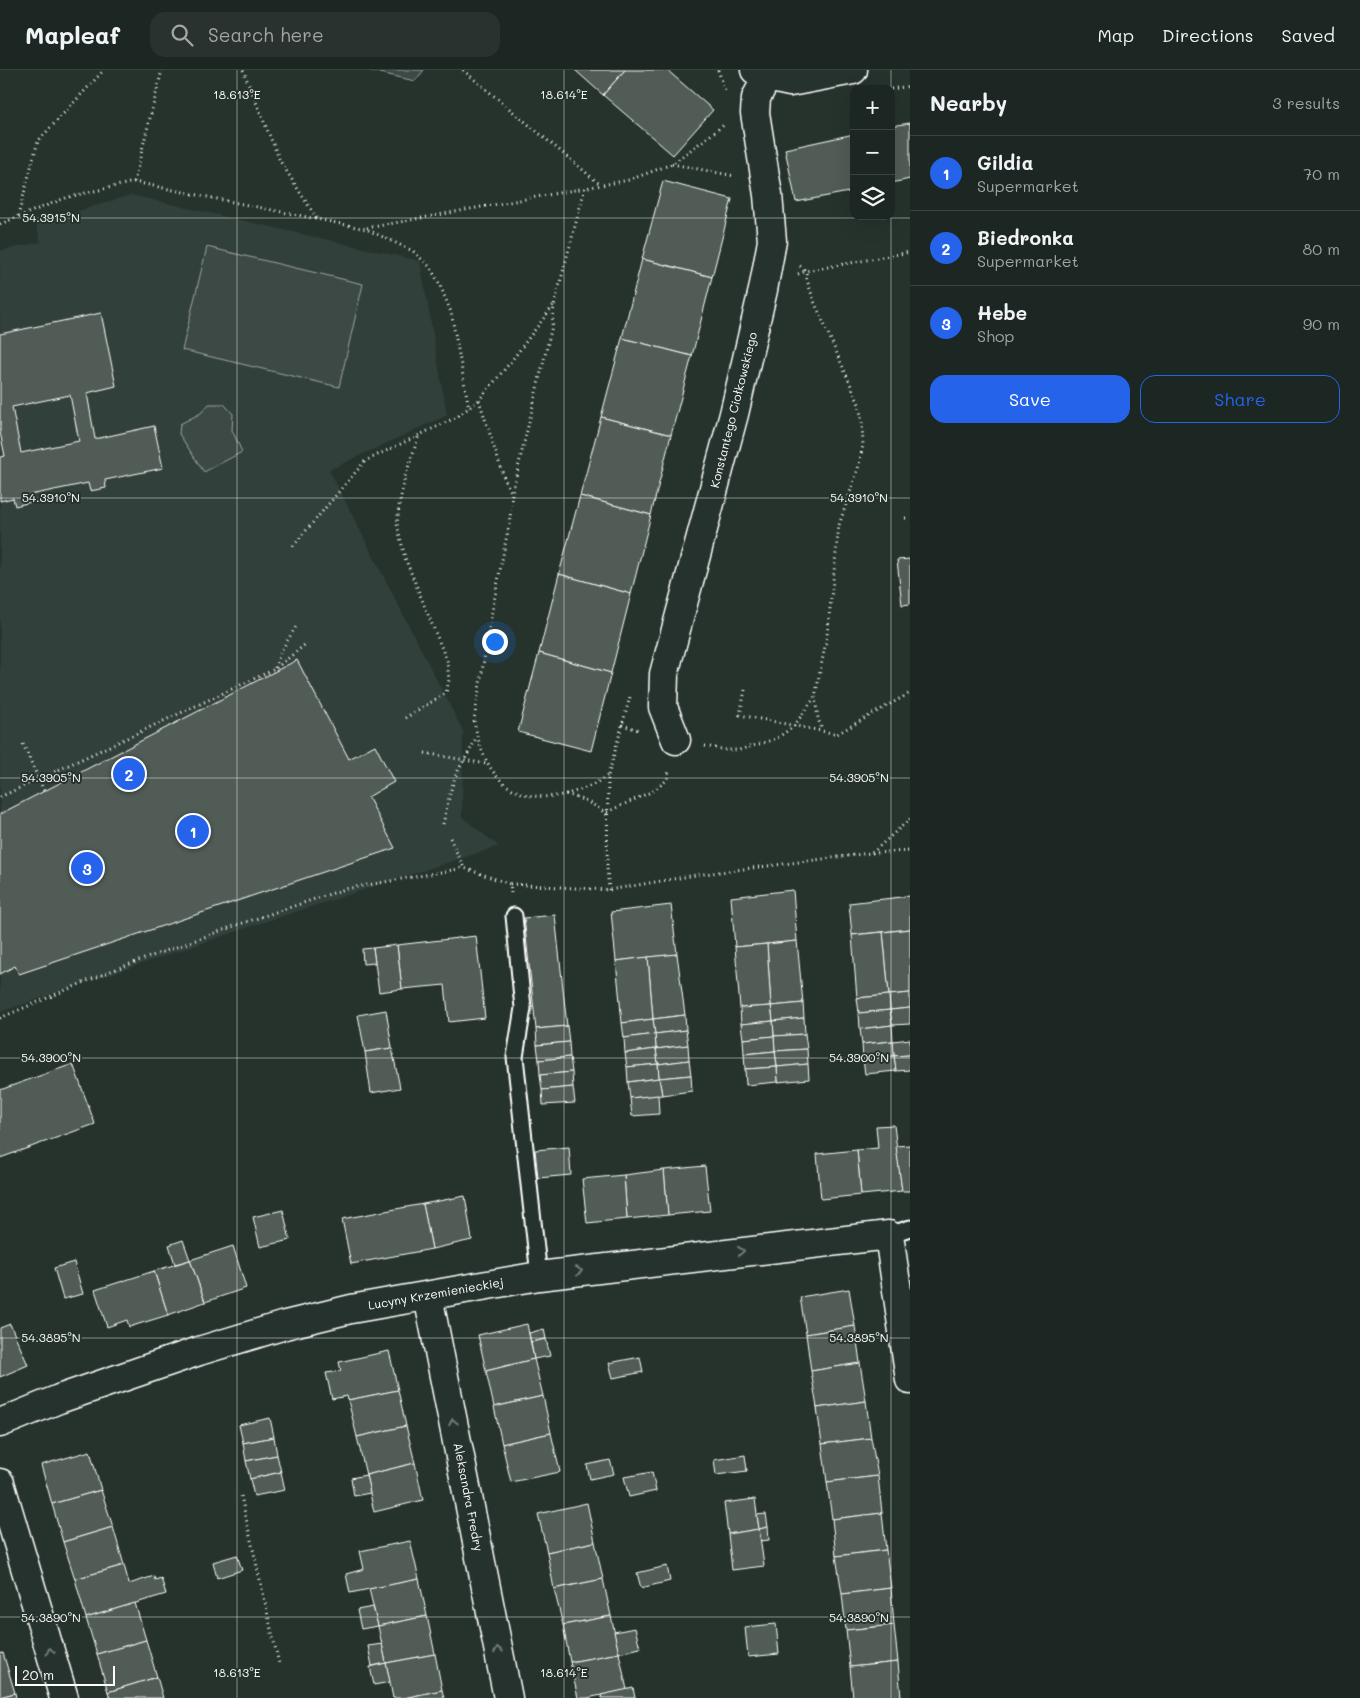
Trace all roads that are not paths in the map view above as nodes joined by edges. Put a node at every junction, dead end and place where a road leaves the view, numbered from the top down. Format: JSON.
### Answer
{"nodes":[{"id":1,"x":853,"y":70,"type":"edge"},
{"id":2,"x":765,"y":72,"type":"edge"},
{"id":3,"x":676,"y":740,"type":"dead end"},
{"id":4,"x":514,"y":916,"type":"road end"},
{"id":5,"x":899,"y":1231,"type":"edge"},
{"id":6,"x":539,"y":1276,"type":"junction"},
{"id":7,"x":428,"y":1296,"type":"junction"},
{"id":8,"x":910,"y":1380,"type":"edge"},
{"id":9,"x":0,"y":1423,"type":"edge"},
{"id":10,"x":0,"y":1482,"type":"edge"},
{"id":11,"x":64,"y":1698,"type":"edge"},
{"id":12,"x":508,"y":1698,"type":"edge"}],
"edges":[{"from":1,"to":2,"type":"street","name":"Konstantego Ciołkowskiego"},
{"from":2,"to":3,"type":"street","name":"Konstantego Ciołkowskiego"},
{"from":4,"to":6,"type":"lane"},
{"from":6,"to":5,"type":"street","name":"Lucyny Krzemienieckiej","one_way":true},
{"from":5,"to":8,"type":"street"},
{"from":6,"to":7,"type":"street","name":"Lucyny Krzemienieckiej"},
{"from":7,"to":9,"type":"street","name":"Lucyny Krzemienieckiej"},
{"from":12,"to":7,"type":"street","name":"Aleksandra Fredry","one_way":true},
{"from":11,"to":10,"type":"street","one_way":true}]}
